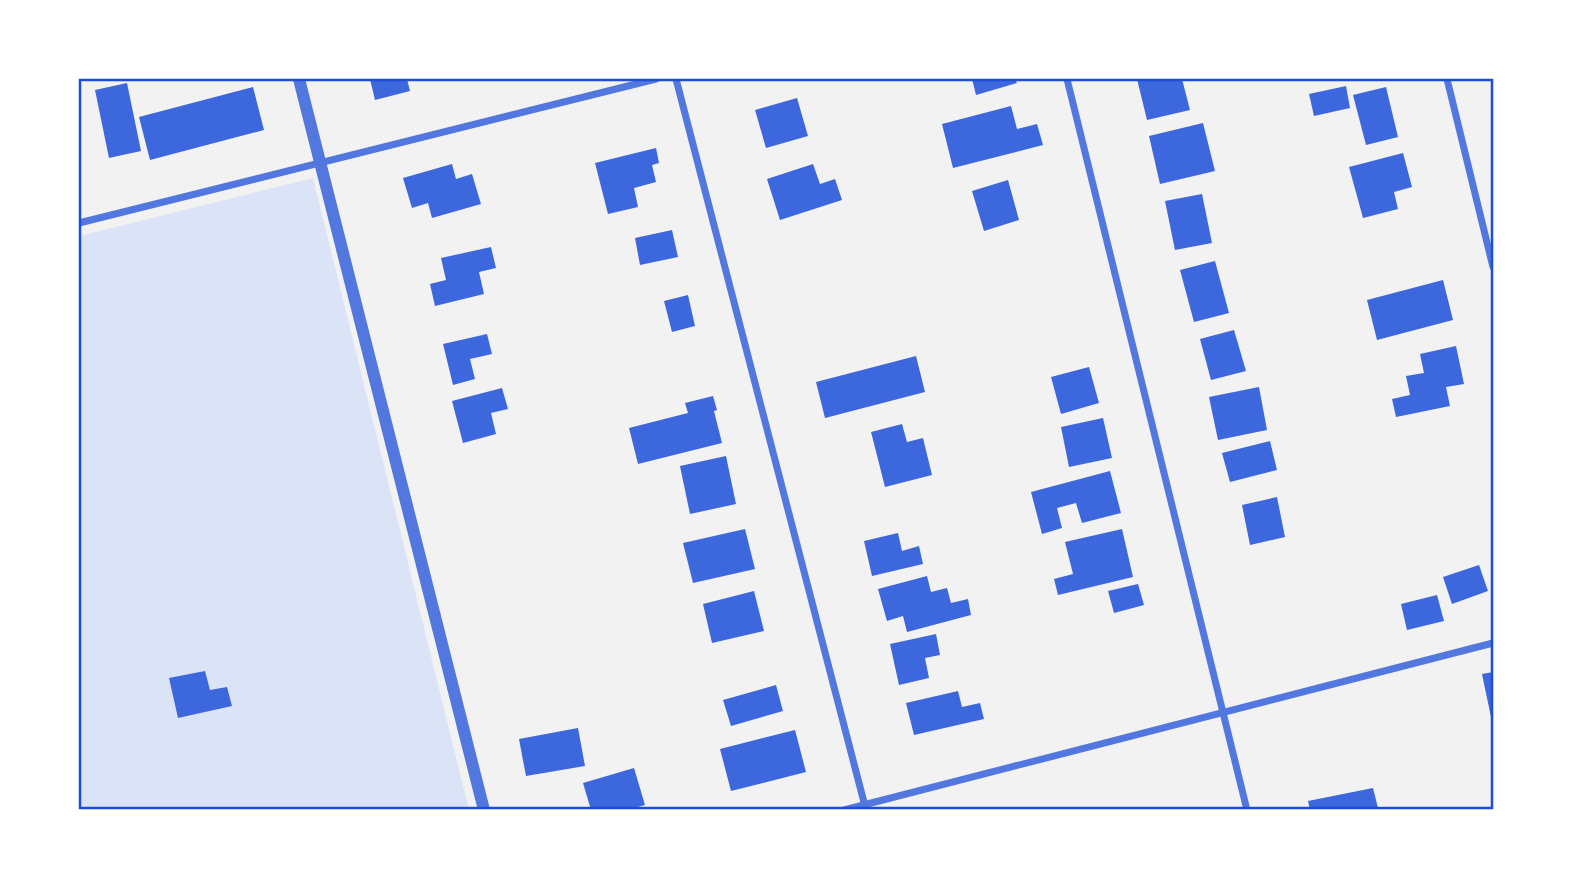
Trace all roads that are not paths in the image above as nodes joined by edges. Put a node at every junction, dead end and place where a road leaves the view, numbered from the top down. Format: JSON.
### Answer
{"nodes":[{"id":1,"x":299,"y":79,"type":"edge"},
{"id":2,"x":656,"y":79,"type":"edge"},
{"id":3,"x":676,"y":79,"type":"edge"},
{"id":4,"x":1067,"y":79,"type":"edge"},
{"id":5,"x":1447,"y":79,"type":"edge"},
{"id":6,"x":320,"y":163,"type":"junction"},
{"id":7,"x":79,"y":223,"type":"edge"},
{"id":8,"x":1493,"y":267,"type":"edge"},
{"id":9,"x":1493,"y":643,"type":"edge"},
{"id":10,"x":1222,"y":711,"type":"junction"},
{"id":11,"x":866,"y":808,"type":"edge"},
{"id":12,"x":484,"y":810,"type":"edge"},
{"id":13,"x":844,"y":810,"type":"edge"},
{"id":14,"x":1247,"y":810,"type":"edge"}],
"edges":[{"from":1,"to":6,"type":"street"},
{"from":2,"to":6,"type":"street"},
{"from":3,"to":11,"type":"street"},
{"from":4,"to":10,"type":"street"},
{"from":5,"to":8,"type":"street"},
{"from":6,"to":7,"type":"street"},
{"from":6,"to":12,"type":"street"},
{"from":9,"to":10,"type":"street"},
{"from":10,"to":11,"type":"street"},
{"from":10,"to":14,"type":"street"},
{"from":11,"to":13,"type":"street"}]}
